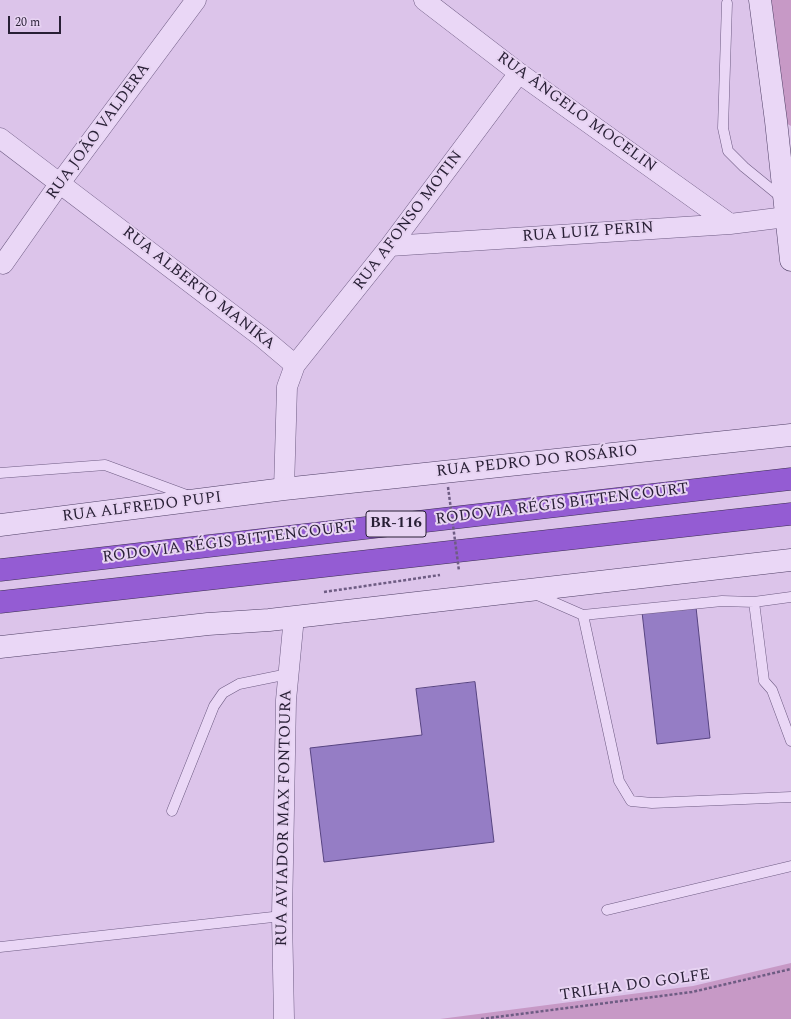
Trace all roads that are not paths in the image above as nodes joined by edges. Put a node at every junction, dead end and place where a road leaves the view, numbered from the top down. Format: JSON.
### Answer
{"nodes":[{"id":1,"x":196,"y":0,"type":"edge"},
{"id":2,"x":424,"y":0,"type":"edge"},
{"id":3,"x":760,"y":0,"type":"edge"},
{"id":4,"x":727,"y":4,"type":"dead end"},
{"id":5,"x":519,"y":73,"type":"junction"},
{"id":6,"x":0,"y":138,"type":"edge"},
{"id":7,"x":60,"y":183,"type":"junction"},
{"id":8,"x":785,"y":209,"type":"junction"},
{"id":9,"x":730,"y":224,"type":"junction"},
{"id":10,"x":390,"y":246,"type":"junction"},
{"id":11,"x":791,"y":260,"type":"edge"},
{"id":12,"x":3,"y":264,"type":"dead end"},
{"id":13,"x":295,"y":365,"type":"junction"},
{"id":14,"x":791,"y":435,"type":"edge"},
{"id":15,"x":0,"y":473,"type":"edge"},
{"id":16,"x":791,"y":479,"type":"edge"},
{"id":17,"x":284,"y":489,"type":"junction"},
{"id":18,"x":202,"y":501,"type":"junction"},
{"id":19,"x":791,"y":514,"type":"edge"},
{"id":20,"x":0,"y":525,"type":"edge"},
{"id":21,"x":791,"y":560,"type":"edge"},
{"id":22,"x":0,"y":570,"type":"edge"},
{"id":23,"x":528,"y":590,"type":"junction"},
{"id":24,"x":791,"y":597,"type":"edge"},
{"id":25,"x":0,"y":602,"type":"edge"},
{"id":26,"x":754,"y":602,"type":"junction"},
{"id":27,"x":583,"y":615,"type":"junction"},
{"id":28,"x":294,"y":617,"type":"junction"},
{"id":29,"x":0,"y":647,"type":"edge"},
{"id":30,"x":288,"y":674,"type":"junction"},
{"id":31,"x":791,"y":741,"type":"edge"},
{"id":32,"x":791,"y":797,"type":"edge"},
{"id":33,"x":172,"y":811,"type":"dead end"},
{"id":34,"x":791,"y":866,"type":"edge"},
{"id":35,"x":607,"y":910,"type":"dead end"},
{"id":36,"x":282,"y":916,"type":"junction"},
{"id":37,"x":0,"y":946,"type":"edge"},
{"id":38,"x":284,"y":1019,"type":"edge"}],
"edges":[{"from":1,"to":7,"type":"street","name":"RUA JOÃO VALDERA"},
{"from":2,"to":5,"type":"street","name":"RUA ÂNGELO MOCELIN"},
{"from":3,"to":8,"type":"street"},
{"from":4,"to":8,"type":"lane"},
{"from":5,"to":9,"type":"street","name":"RUA ÂNGELO MOCELIN"},
{"from":5,"to":10,"type":"street","name":"RUA AFONSO MOTIN"},
{"from":6,"to":7,"type":"street","name":"RUA ALBERTO MANIKA"},
{"from":7,"to":12,"type":"street","name":"RUA JOÃO VALDERA"},
{"from":7,"to":13,"type":"street","name":"RUA ALBERTO MANIKA"},
{"from":8,"to":9,"type":"street","name":"RUA LUIZ PERIN"},
{"from":8,"to":11,"type":"street"},
{"from":9,"to":10,"type":"street","name":"RUA LUIZ PERIN"},
{"from":10,"to":13,"type":"street","name":"RUA AFONSO MOTIN"},
{"from":13,"to":17,"type":"street"},
{"from":14,"to":17,"type":"street","name":"RUA PEDRO DO ROSÁRIO"},
{"from":15,"to":18,"type":"lane"},
{"from":16,"to":22,"type":"highway","name":"RODOVIA RÉGIS BITTENCOURT","number":"BR-116"},
{"from":17,"to":18,"type":"street","name":"RUA ALFREDO PUPI"},
{"from":18,"to":20,"type":"street","name":"RUA ALFREDO PUPI"},
{"from":19,"to":25,"type":"highway","name":"RODOVIA RÉGIS BITTENCOURT","number":"BR-116"},
{"from":21,"to":23,"type":"street"},
{"from":23,"to":27,"type":"lane"},
{"from":23,"to":28,"type":"street"},
{"from":24,"to":26,"type":"lane"},
{"from":26,"to":27,"type":"lane"},
{"from":26,"to":31,"type":"lane"},
{"from":27,"to":32,"type":"lane"},
{"from":28,"to":29,"type":"street"},
{"from":28,"to":30,"type":"street","name":"RUA AVIADOR MAX FONTOURA"},
{"from":30,"to":33,"type":"lane"},
{"from":30,"to":36,"type":"street","name":"RUA AVIADOR MAX FONTOURA"},
{"from":34,"to":35,"type":"lane"},
{"from":36,"to":37,"type":"lane"},
{"from":36,"to":38,"type":"street","name":"RUA AVIADOR MAX FONTOURA"}]}
